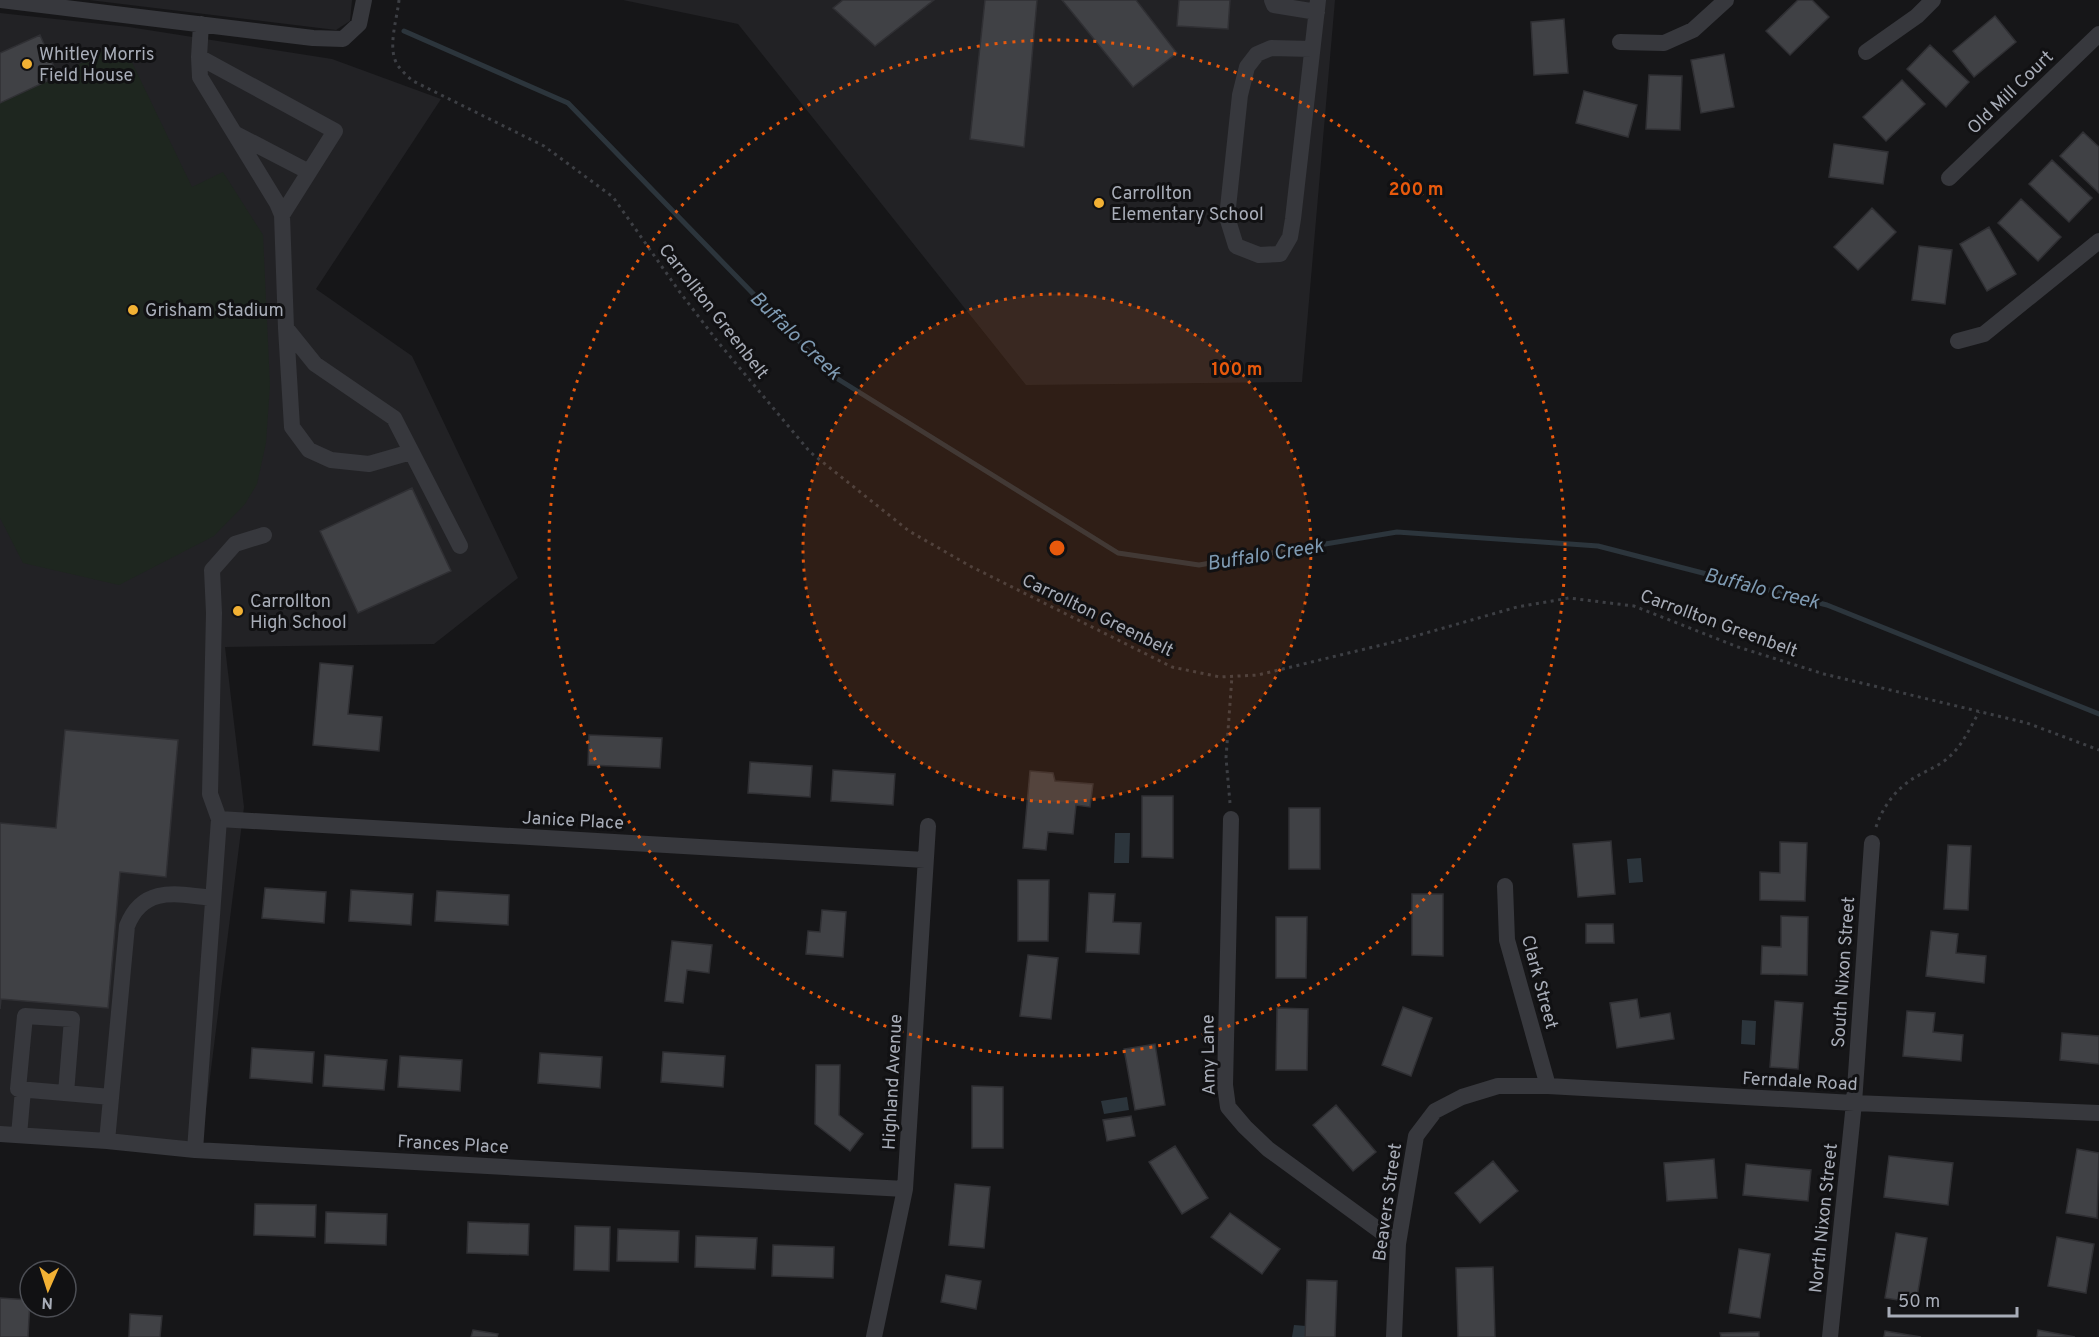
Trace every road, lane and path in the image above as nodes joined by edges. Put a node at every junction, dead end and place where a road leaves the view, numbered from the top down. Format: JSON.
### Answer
{"nodes":[{"id":1,"x":0,"y":0,"type":"edge"},
{"id":2,"x":364,"y":0,"type":"edge"},
{"id":3,"x":399,"y":0,"type":"edge"},
{"id":4,"x":1272,"y":0,"type":"edge"},
{"id":5,"x":1726,"y":0,"type":"edge"},
{"id":6,"x":1933,"y":0,"type":"edge"},
{"id":7,"x":1317,"y":6,"type":"edge"},
{"id":8,"x":201,"y":24,"type":"junction"},
{"id":9,"x":2099,"y":34,"type":"edge"},
{"id":10,"x":1620,"y":42,"type":"dead end"},
{"id":11,"x":1312,"y":49,"type":"junction"},
{"id":12,"x":1866,"y":52,"type":"dead end"},
{"id":13,"x":199,"y":57,"type":"junction"},
{"id":14,"x":234,"y":133,"type":"junction"},
{"id":15,"x":309,"y":172,"type":"junction"},
{"id":16,"x":1949,"y":178,"type":"dead end"},
{"id":17,"x":282,"y":215,"type":"junction"},
{"id":18,"x":2099,"y":241,"type":"edge"},
{"id":19,"x":286,"y":328,"type":"junction"},
{"id":20,"x":1958,"y":341,"type":"dead end"},
{"id":21,"x":411,"y":452,"type":"junction"},
{"id":22,"x":264,"y":535,"type":"dead end"},
{"id":23,"x":460,"y":546,"type":"dead end"},
{"id":24,"x":1232,"y":676,"type":"junction"},
{"id":25,"x":1979,"y":711,"type":"junction"},
{"id":26,"x":2099,"y":750,"type":"edge"},
{"id":27,"x":219,"y":819,"type":"junction"},
{"id":28,"x":1232,"y":819,"type":"joint"},
{"id":29,"x":928,"y":826,"type":"dead end"},
{"id":30,"x":1872,"y":843,"type":"joint"},
{"id":31,"x":925,"y":860,"type":"junction"},
{"id":32,"x":1505,"y":886,"type":"dead end"},
{"id":33,"x":213,"y":898,"type":"junction"},
{"id":34,"x":1498,"y":1086,"type":"joint"},
{"id":35,"x":1548,"y":1086,"type":"junction"},
{"id":36,"x":24,"y":1090,"type":"junction"},
{"id":37,"x":66,"y":1093,"type":"junction"},
{"id":38,"x":111,"y":1097,"type":"junction"},
{"id":39,"x":1854,"y":1103,"type":"junction"},
{"id":40,"x":2099,"y":1113,"type":"edge"},
{"id":41,"x":0,"y":1134,"type":"edge"},
{"id":42,"x":20,"y":1135,"type":"junction"},
{"id":43,"x":106,"y":1141,"type":"junction"},
{"id":44,"x":195,"y":1150,"type":"junction"},
{"id":45,"x":905,"y":1189,"type":"junction"},
{"id":46,"x":1398,"y":1244,"type":"junction"},
{"id":47,"x":874,"y":1337,"type":"edge"},
{"id":48,"x":1394,"y":1337,"type":"edge"},
{"id":49,"x":1830,"y":1337,"type":"edge"}],
"edges":[{"from":1,"to":8,"type":"street"},
{"from":2,"to":8,"type":"street"},
{"from":3,"to":24,"type":"path","name":"Carrollton Greenbelt"},
{"from":4,"to":7,"type":"street"},
{"from":5,"to":10,"type":"street"},
{"from":6,"to":12,"type":"street"},
{"from":7,"to":11,"type":"street"},
{"from":8,"to":13,"type":"street"},
{"from":9,"to":16,"type":"street","name":"Old Mill Court"},
{"from":11,"to":11,"type":"street"},
{"from":13,"to":14,"type":"street"},
{"from":13,"to":15,"type":"street"},
{"from":14,"to":15,"type":"street"},
{"from":14,"to":17,"type":"street"},
{"from":15,"to":17,"type":"street"},
{"from":17,"to":19,"type":"street"},
{"from":18,"to":20,"type":"street"},
{"from":19,"to":21,"type":"street"},
{"from":19,"to":21,"type":"street"},
{"from":21,"to":23,"type":"street"},
{"from":22,"to":27,"type":"street"},
{"from":24,"to":25,"type":"path","name":"Carrollton Greenbelt"},
{"from":24,"to":28,"type":"path"},
{"from":25,"to":26,"type":"path","name":"Carrollton Greenbelt"},
{"from":25,"to":30,"type":"path"},
{"from":27,"to":31,"type":"street","name":"Janice Place"},
{"from":27,"to":33,"type":"street"},
{"from":28,"to":46,"type":"street","name":"Amy Lane"},
{"from":29,"to":31,"type":"street","name":"Highland Avenue"},
{"from":30,"to":39,"type":"street","name":"South Nixon Street"},
{"from":31,"to":45,"type":"street","name":"Highland Avenue"},
{"from":32,"to":35,"type":"street","name":"Clark Street"},
{"from":33,"to":38,"type":"street"},
{"from":33,"to":44,"type":"street"},
{"from":34,"to":35,"type":"street","name":"Ferndale Road"},
{"from":34,"to":46,"type":"street","name":"Beavers Street"},
{"from":35,"to":39,"type":"street","name":"Ferndale Road"},
{"from":36,"to":37,"type":"street"},
{"from":36,"to":37,"type":"street"},
{"from":36,"to":42,"type":"street"},
{"from":37,"to":38,"type":"street"},
{"from":38,"to":43,"type":"street"},
{"from":39,"to":40,"type":"street","name":"Ferndale Road"},
{"from":39,"to":49,"type":"street","name":"North Nixon Street"},
{"from":41,"to":42,"type":"street","name":"Frances Place"},
{"from":42,"to":43,"type":"street","name":"Frances Place"},
{"from":43,"to":44,"type":"street","name":"Frances Place"},
{"from":44,"to":45,"type":"street","name":"Frances Place"},
{"from":45,"to":47,"type":"street","name":"Highland Avenue"},
{"from":46,"to":48,"type":"street","name":"Beavers Street"}]}
